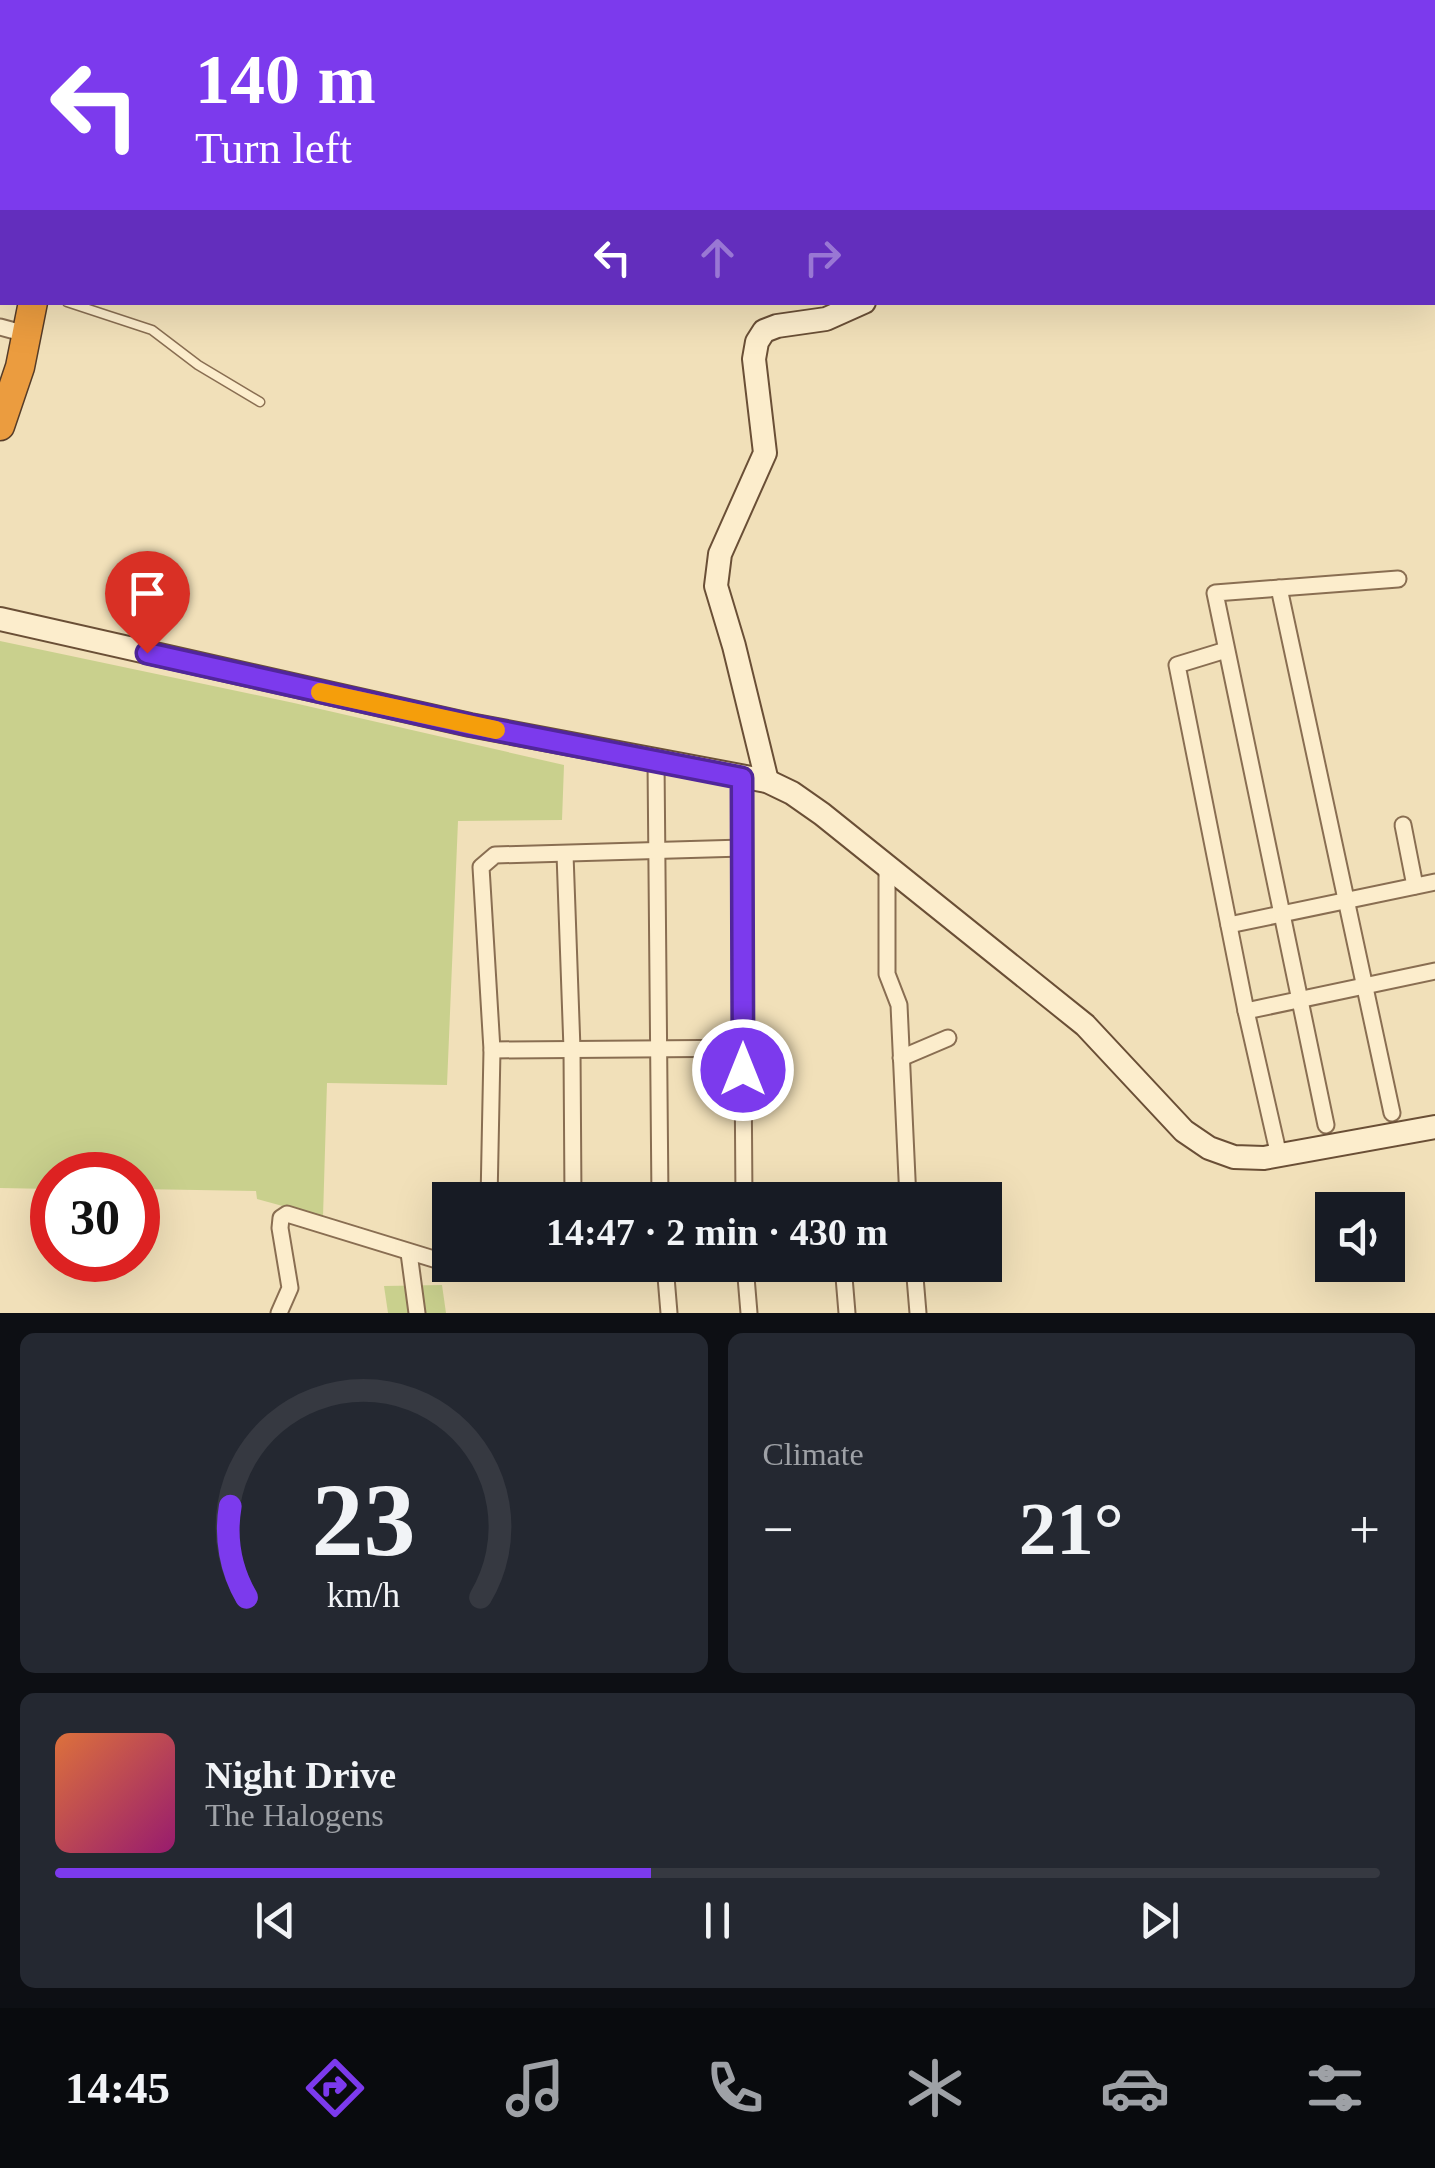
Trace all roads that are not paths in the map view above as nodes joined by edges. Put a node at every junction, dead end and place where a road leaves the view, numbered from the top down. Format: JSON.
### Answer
{"nodes":[{"id":1,"x":31,"y":305,"type":"edge"},
{"id":2,"x":75,"y":305,"type":"edge"},
{"id":3,"x":857,"y":305,"type":"edge"},
{"id":4,"x":13,"y":331,"type":"edge"},
{"id":5,"x":6,"y":397,"type":"edge"},
{"id":6,"x":260,"y":402,"type":"dead end"},
{"id":7,"x":0,"y":426,"type":"edge"},
{"id":8,"x":1398,"y":578,"type":"dead end"},
{"id":9,"x":1279,"y":588,"type":"junction"},
{"id":10,"x":0,"y":619,"type":"edge"},
{"id":11,"x":1226,"y":650,"type":"junction"},
{"id":12,"x":656,"y":762,"type":"junction"},
{"id":13,"x":742,"y":778,"type":"junction"},
{"id":14,"x":766,"y":781,"type":"junction"},
{"id":15,"x":1403,"y":825,"type":"dead end"},
{"id":16,"x":742,"y":848,"type":"junction"},
{"id":17,"x":655,"y":852,"type":"junction"},
{"id":18,"x":566,"y":854,"type":"junction"},
{"id":19,"x":887,"y":866,"type":"junction"},
{"id":20,"x":1435,"y":882,"type":"edge"},
{"id":21,"x":1415,"y":886,"type":"junction"},
{"id":22,"x":1346,"y":900,"type":"junction"},
{"id":23,"x":1282,"y":914,"type":"junction"},
{"id":24,"x":1229,"y":926,"type":"junction"},
{"id":25,"x":1435,"y":970,"type":"edge"},
{"id":26,"x":1364,"y":986,"type":"junction"},
{"id":27,"x":1300,"y":1000,"type":"junction"},
{"id":28,"x":1246,"y":1011,"type":"junction"},
{"id":29,"x":948,"y":1038,"type":"dead end"},
{"id":30,"x":743,"y":1048,"type":"junction"},
{"id":31,"x":768,"y":1048,"type":"dead end"},
{"id":32,"x":572,"y":1049,"type":"junction"},
{"id":33,"x":660,"y":1049,"type":"junction"},
{"id":34,"x":492,"y":1050,"type":"junction"},
{"id":35,"x":901,"y":1058,"type":"junction"},
{"id":36,"x":1392,"y":1113,"type":"dead end"},
{"id":37,"x":1326,"y":1125,"type":"dead end"},
{"id":38,"x":1435,"y":1127,"type":"edge"},
{"id":39,"x":1279,"y":1156,"type":"junction"},
{"id":40,"x":489,"y":1182,"type":"edge"},
{"id":41,"x":573,"y":1182,"type":"edge"},
{"id":42,"x":660,"y":1182,"type":"edge"},
{"id":43,"x":744,"y":1182,"type":"edge"},
{"id":44,"x":907,"y":1182,"type":"edge"},
{"id":45,"x":410,"y":1253,"type":"junction"},
{"id":46,"x":432,"y":1259,"type":"edge"},
{"id":47,"x":666,"y":1282,"type":"edge"},
{"id":48,"x":746,"y":1282,"type":"edge"},
{"id":49,"x":844,"y":1282,"type":"edge"},
{"id":50,"x":915,"y":1282,"type":"edge"},
{"id":51,"x":279,"y":1313,"type":"edge"},
{"id":52,"x":416,"y":1313,"type":"edge"},
{"id":53,"x":669,"y":1313,"type":"edge"},
{"id":54,"x":749,"y":1313,"type":"edge"},
{"id":55,"x":847,"y":1313,"type":"edge"},
{"id":56,"x":918,"y":1313,"type":"edge"}],
"edges":[{"from":1,"to":4,"type":"highway"},
{"from":2,"to":6,"type":"lane"},
{"from":3,"to":14,"type":"street"},
{"from":4,"to":5,"type":"highway"},
{"from":5,"to":7,"type":"highway"},
{"from":8,"to":9,"type":"street"},
{"from":9,"to":11,"type":"street"},
{"from":9,"to":22,"type":"street"},
{"from":10,"to":12,"type":"street"},
{"from":11,"to":23,"type":"street"},
{"from":11,"to":24,"type":"street"},
{"from":12,"to":13,"type":"street"},
{"from":12,"to":17,"type":"street"},
{"from":13,"to":14,"type":"street"},
{"from":13,"to":16,"type":"street"},
{"from":14,"to":19,"type":"street"},
{"from":15,"to":21,"type":"street"},
{"from":16,"to":17,"type":"street"},
{"from":16,"to":30,"type":"street"},
{"from":17,"to":18,"type":"street"},
{"from":17,"to":33,"type":"street"},
{"from":18,"to":32,"type":"street"},
{"from":18,"to":34,"type":"street"},
{"from":19,"to":35,"type":"street"},
{"from":19,"to":39,"type":"street"},
{"from":20,"to":21,"type":"street"},
{"from":21,"to":22,"type":"street"},
{"from":22,"to":23,"type":"street"},
{"from":22,"to":26,"type":"street"},
{"from":23,"to":24,"type":"street"},
{"from":23,"to":27,"type":"street"},
{"from":24,"to":28,"type":"street"},
{"from":25,"to":26,"type":"street"},
{"from":26,"to":27,"type":"street"},
{"from":26,"to":36,"type":"street"},
{"from":27,"to":28,"type":"street"},
{"from":27,"to":37,"type":"street"},
{"from":28,"to":39,"type":"street"},
{"from":29,"to":35,"type":"street"},
{"from":30,"to":31,"type":"street"},
{"from":30,"to":33,"type":"street"},
{"from":30,"to":43,"type":"street"},
{"from":32,"to":33,"type":"street"},
{"from":32,"to":34,"type":"street"},
{"from":32,"to":41,"type":"street"},
{"from":33,"to":42,"type":"street"},
{"from":34,"to":40,"type":"street"},
{"from":35,"to":44,"type":"street"},
{"from":38,"to":39,"type":"street"},
{"from":45,"to":46,"type":"street"},
{"from":45,"to":51,"type":"street"},
{"from":45,"to":52,"type":"street"},
{"from":47,"to":53,"type":"street"},
{"from":48,"to":54,"type":"street"},
{"from":49,"to":55,"type":"street"},
{"from":50,"to":56,"type":"street"}]}
